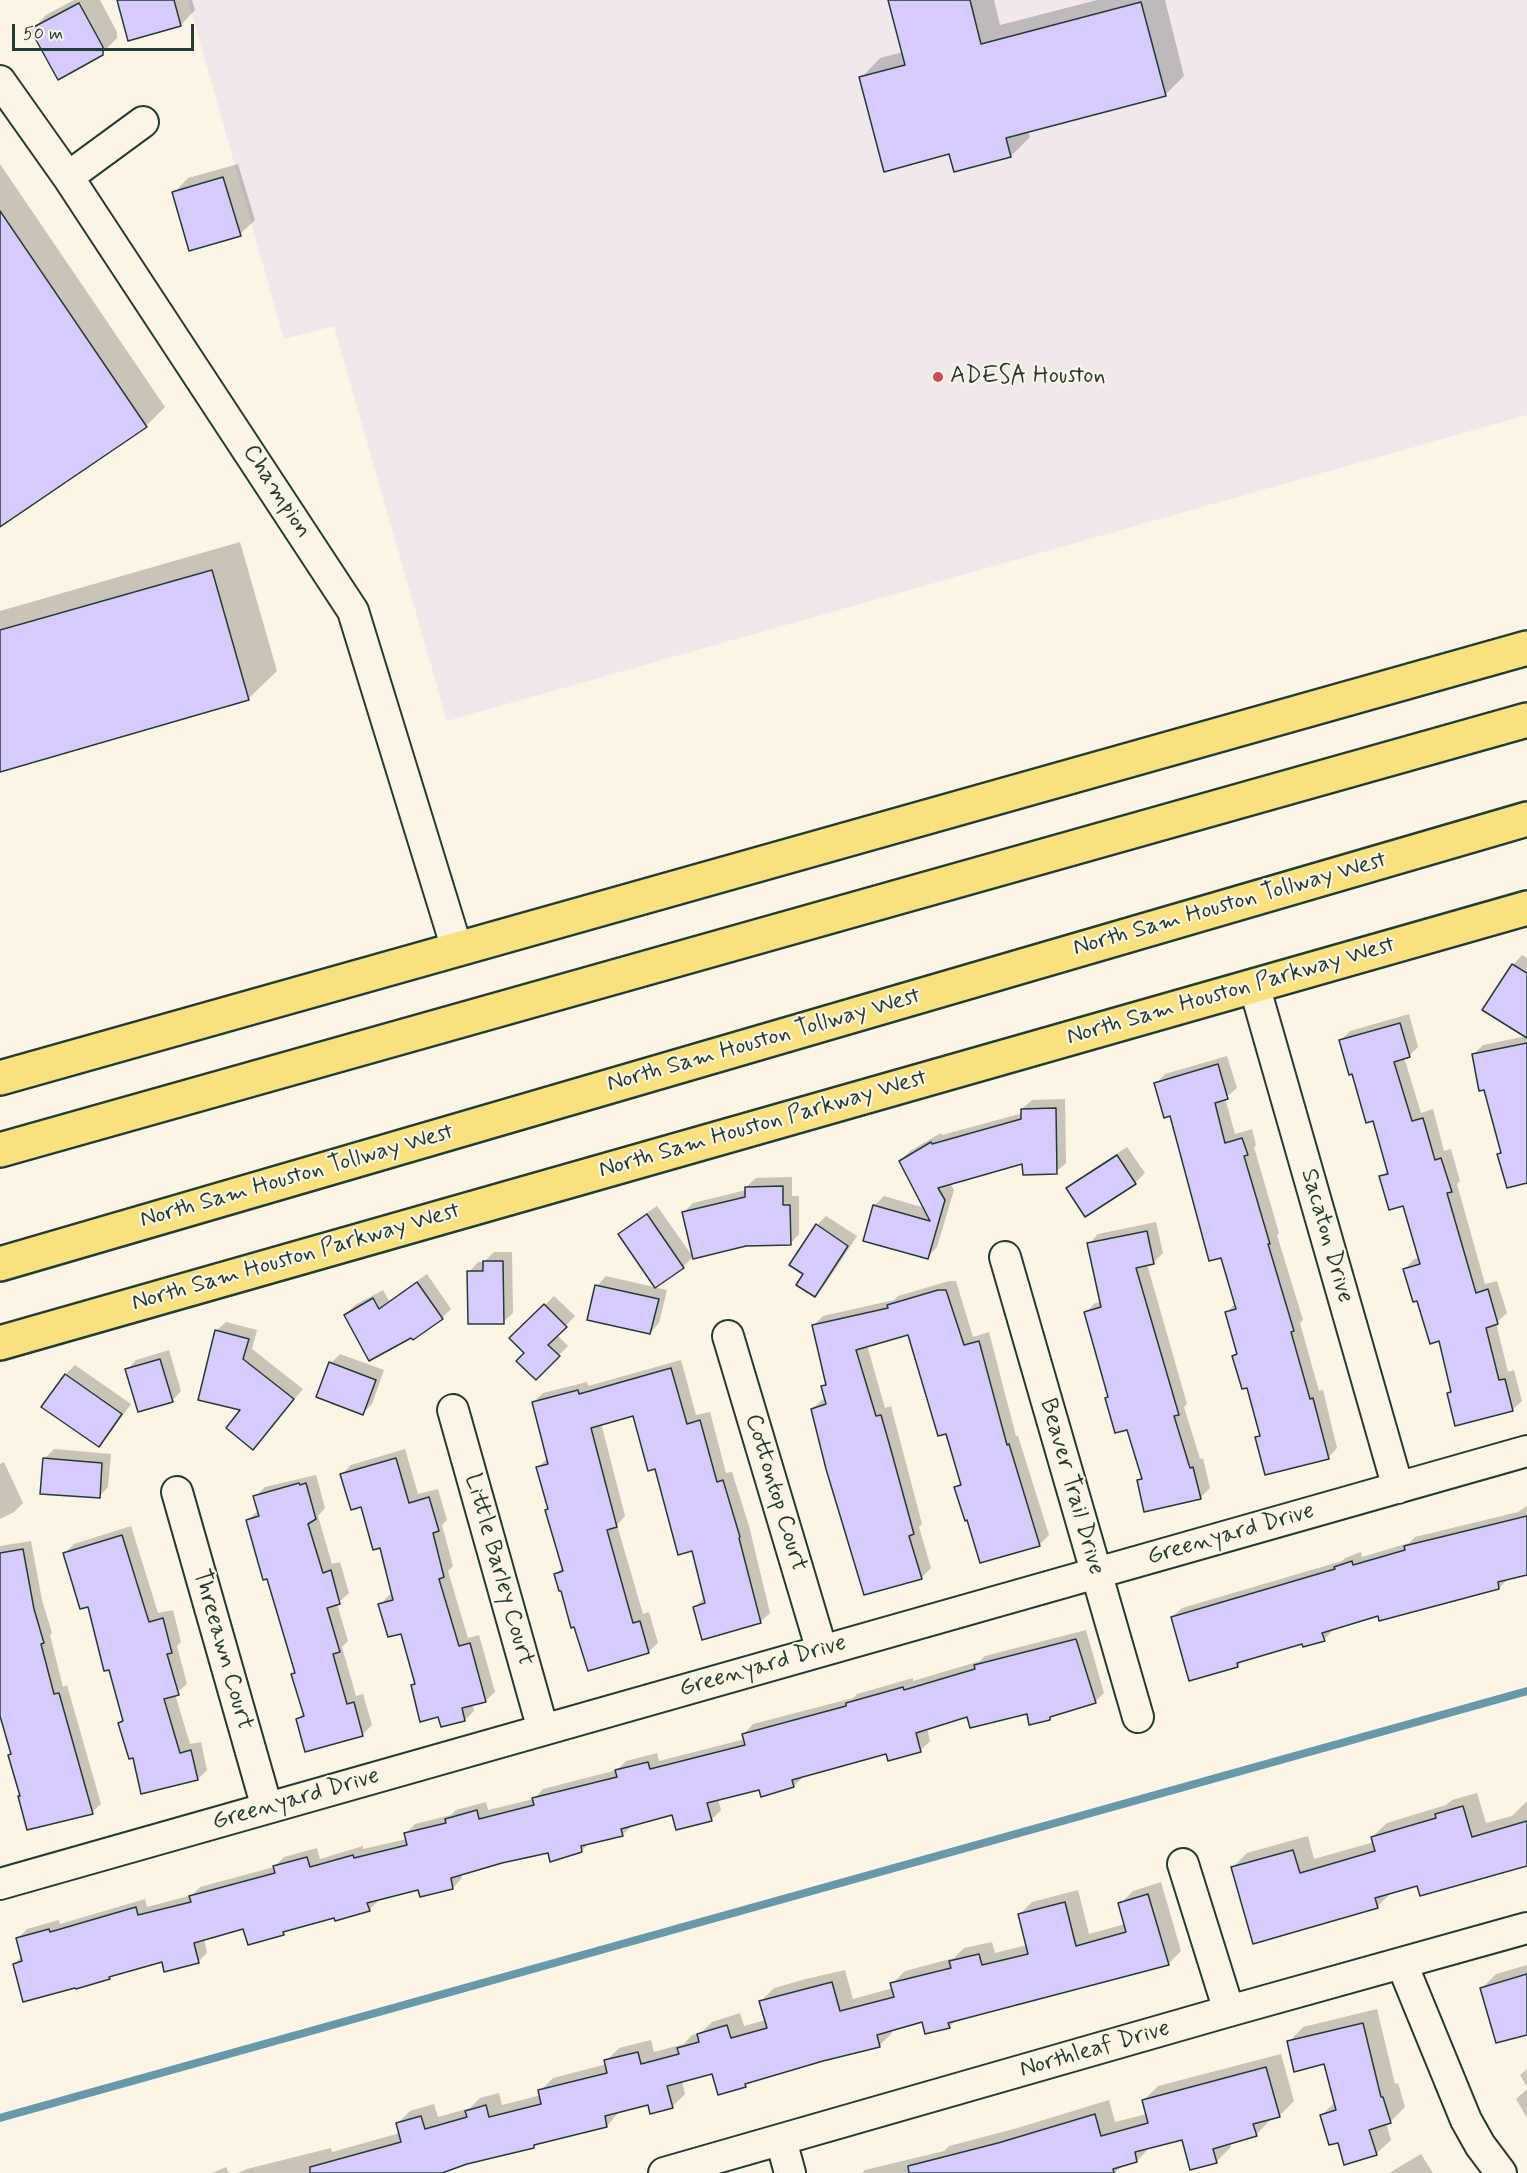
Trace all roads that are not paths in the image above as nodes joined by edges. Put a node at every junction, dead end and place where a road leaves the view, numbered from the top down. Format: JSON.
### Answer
{"nodes":[{"id":1,"x":0,"y":81,"type":"edge"},
{"id":2,"x":143,"y":122,"type":"dead end"},
{"id":3,"x":68,"y":177,"type":"junction"},
{"id":4,"x":1527,"y":648,"type":"edge"},
{"id":5,"x":1527,"y":720,"type":"edge"},
{"id":6,"x":1527,"y":819,"type":"edge"},
{"id":7,"x":1527,"y":908,"type":"edge"},
{"id":8,"x":457,"y":949,"type":"junction"},
{"id":9,"x":1254,"y":985,"type":"junction"},
{"id":10,"x":0,"y":1078,"type":"edge"},
{"id":11,"x":0,"y":1150,"type":"edge"},
{"id":12,"x":1005,"y":1257,"type":"dead end"},
{"id":13,"x":0,"y":1264,"type":"edge"},
{"id":14,"x":728,"y":1336,"type":"dead end"},
{"id":15,"x":0,"y":1343,"type":"edge"},
{"id":16,"x":453,"y":1410,"type":"dead end"},
{"id":17,"x":1527,"y":1451,"type":"edge"},
{"id":18,"x":1398,"y":1488,"type":"junction"},
{"id":19,"x":177,"y":1492,"type":"dead end"},
{"id":20,"x":1096,"y":1573,"type":"junction"},
{"id":21,"x":822,"y":1651,"type":"junction"},
{"id":22,"x":1137,"y":1717,"type":"dead end"},
{"id":23,"x":543,"y":1730,"type":"junction"},
{"id":24,"x":267,"y":1808,"type":"junction"},
{"id":25,"x":1183,"y":1864,"type":"dead end"},
{"id":26,"x":0,"y":1884,"type":"edge"},
{"id":27,"x":1527,"y":1928,"type":"edge"},
{"id":28,"x":1402,"y":1964,"type":"junction"},
{"id":29,"x":1229,"y":2011,"type":"junction"},
{"id":30,"x":781,"y":2140,"type":"junction"},
{"id":31,"x":664,"y":2173,"type":"edge"},
{"id":32,"x":790,"y":2173,"type":"edge"},
{"id":33,"x":1501,"y":2173,"type":"edge"}],
"edges":[{"from":1,"to":3,"type":"street","name":"Champion"},
{"from":2,"to":3,"type":"street"},
{"from":3,"to":8,"type":"street","name":"Champion"},
{"from":4,"to":8,"type":"main road"},
{"from":5,"to":11,"type":"main road"},
{"from":6,"to":13,"type":"main road","name":"North Sam Houston Tollway West"},
{"from":7,"to":9,"type":"main road","name":"North Sam Houston Parkway West"},
{"from":8,"to":10,"type":"main road"},
{"from":9,"to":15,"type":"main road","name":"North Sam Houston Parkway West"},
{"from":9,"to":18,"type":"street","name":"Sacaton Drive"},
{"from":12,"to":20,"type":"street","name":"Beaver Trail Drive"},
{"from":14,"to":21,"type":"street","name":"Cottontop Court"},
{"from":16,"to":23,"type":"street","name":"Little Barley Court"},
{"from":17,"to":18,"type":"street","name":"Greenyard Drive"},
{"from":18,"to":20,"type":"street","name":"Greenyard Drive"},
{"from":19,"to":24,"type":"street","name":"Threeawn Court"},
{"from":20,"to":21,"type":"street","name":"Greenyard Drive"},
{"from":20,"to":22,"type":"street","name":"Beaver Trail Drive"},
{"from":21,"to":23,"type":"street","name":"Greenyard Drive"},
{"from":23,"to":24,"type":"street","name":"Greenyard Drive"},
{"from":24,"to":26,"type":"street","name":"Greenyard Drive"},
{"from":25,"to":29,"type":"street"},
{"from":27,"to":28,"type":"street","name":"Northleaf Drive"},
{"from":28,"to":29,"type":"street","name":"Northleaf Drive"},
{"from":28,"to":33,"type":"street"},
{"from":29,"to":30,"type":"street","name":"Northleaf Drive"},
{"from":30,"to":31,"type":"street","name":"Northleaf Drive"},
{"from":30,"to":32,"type":"street"}]}
